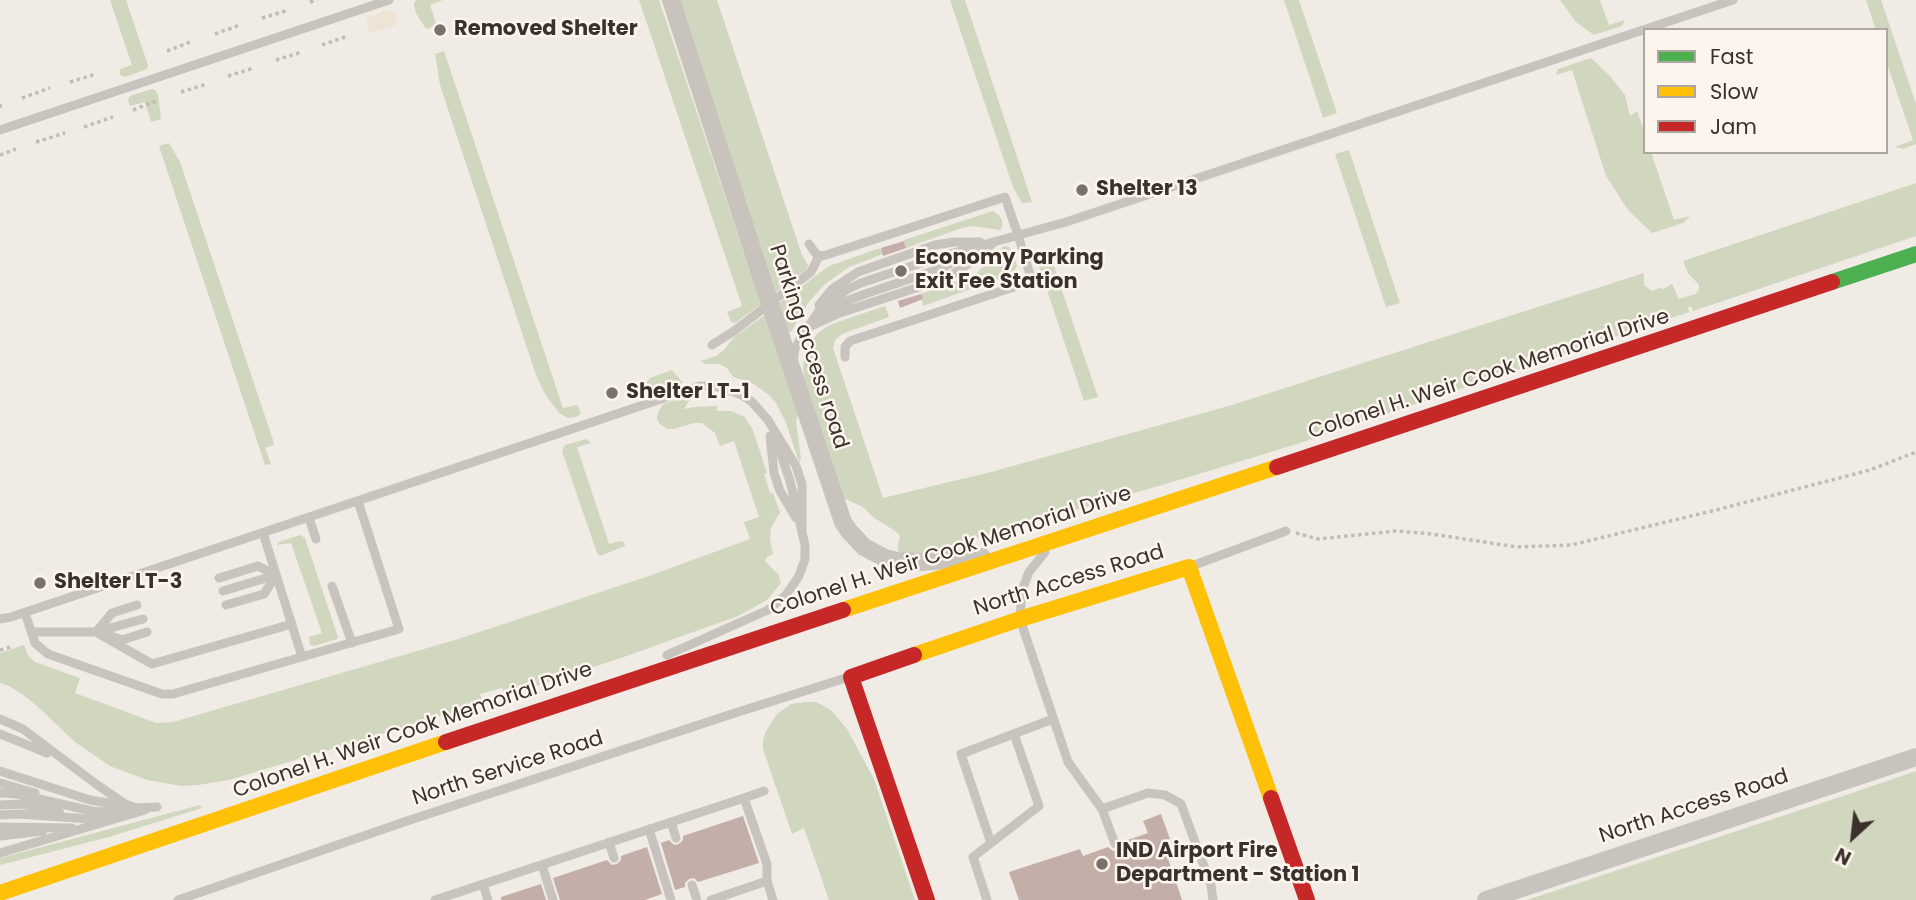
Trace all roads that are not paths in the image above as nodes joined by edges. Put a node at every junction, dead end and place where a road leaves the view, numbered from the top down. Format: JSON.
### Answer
{"nodes":[{"id":1,"x":389,"y":0,"type":"edge"},
{"id":2,"x":671,"y":0,"type":"edge"},
{"id":3,"x":1733,"y":0,"type":"edge"},
{"id":4,"x":1649,"y":28,"type":"edge"},
{"id":5,"x":1643,"y":30,"type":"edge"},
{"id":6,"x":0,"y":130,"type":"edge"},
{"id":7,"x":1013,"y":236,"type":"junction"},
{"id":8,"x":996,"y":241,"type":"junction"},
{"id":9,"x":809,"y":244,"type":"dead end"},
{"id":10,"x":1916,"y":254,"type":"edge"},
{"id":11,"x":819,"y":256,"type":"junction"},
{"id":12,"x":769,"y":304,"type":"junction"},
{"id":13,"x":808,"y":328,"type":"junction"},
{"id":14,"x":712,"y":345,"type":"dead end"},
{"id":15,"x":845,"y":357,"type":"dead end"},
{"id":16,"x":793,"y":371,"type":"junction"},
{"id":17,"x":768,"y":420,"type":"junction"},
{"id":18,"x":358,"y":501,"type":"junction"},
{"id":19,"x":309,"y":518,"type":"junction"},
{"id":20,"x":802,"y":528,"type":"junction"},
{"id":21,"x":1286,"y":531,"type":"road end"},
{"id":22,"x":263,"y":533,"type":"junction"},
{"id":23,"x":1060,"y":539,"type":"junction"},
{"id":24,"x":316,"y":540,"type":"dead end"},
{"id":25,"x":1023,"y":551,"type":"junction"},
{"id":26,"x":1189,"y":567,"type":"junction"},
{"id":27,"x":276,"y":575,"type":"junction"},
{"id":28,"x":219,"y":578,"type":"dead end"},
{"id":29,"x":332,"y":586,"type":"dead end"},
{"id":30,"x":223,"y":591,"type":"dead end"},
{"id":31,"x":137,"y":605,"type":"dead end"},
{"id":32,"x":226,"y":605,"type":"dead end"},
{"id":33,"x":25,"y":613,"type":"junction"},
{"id":34,"x":0,"y":619,"type":"edge"},
{"id":35,"x":143,"y":619,"type":"dead end"},
{"id":36,"x":1020,"y":619,"type":"junction"},
{"id":37,"x":292,"y":624,"type":"junction"},
{"id":38,"x":32,"y":632,"type":"junction"},
{"id":39,"x":96,"y":632,"type":"junction"},
{"id":40,"x":147,"y":632,"type":"dead end"},
{"id":41,"x":352,"y":642,"type":"junction"},
{"id":42,"x":302,"y":657,"type":"junction"},
{"id":43,"x":663,"y":657,"type":"dead end"},
{"id":44,"x":638,"y":668,"type":"dead end"},
{"id":45,"x":851,"y":677,"type":"junction"},
{"id":46,"x":541,"y":710,"type":"junction"},
{"id":47,"x":0,"y":716,"type":"edge"},
{"id":48,"x":1053,"y":719,"type":"junction"},
{"id":49,"x":0,"y":727,"type":"edge"},
{"id":50,"x":0,"y":734,"type":"edge"},
{"id":51,"x":1014,"y":734,"type":"junction"},
{"id":52,"x":41,"y":749,"type":"junction"},
{"id":53,"x":1916,"y":757,"type":"edge"},
{"id":54,"x":0,"y":771,"type":"edge"},
{"id":55,"x":82,"y":774,"type":"junction"},
{"id":56,"x":0,"y":783,"type":"edge"},
{"id":57,"x":764,"y":791,"type":"dead end"},
{"id":58,"x":0,"y":793,"type":"edge"},
{"id":59,"x":744,"y":798,"type":"junction"},
{"id":60,"x":65,"y":804,"type":"junction"},
{"id":61,"x":0,"y":805,"type":"edge"},
{"id":62,"x":157,"y":807,"type":"dead end"},
{"id":63,"x":1102,"y":809,"type":"junction"},
{"id":64,"x":136,"y":810,"type":"junction"},
{"id":65,"x":0,"y":815,"type":"edge"},
{"id":66,"x":116,"y":818,"type":"junction"},
{"id":67,"x":83,"y":819,"type":"junction"},
{"id":68,"x":671,"y":822,"type":"junction"},
{"id":69,"x":0,"y":827,"type":"edge"},
{"id":70,"x":649,"y":830,"type":"junction"},
{"id":71,"x":65,"y":831,"type":"junction"},
{"id":72,"x":0,"y":836,"type":"edge"},
{"id":73,"x":676,"y":838,"type":"dead end"},
{"id":74,"x":609,"y":842,"type":"junction"},
{"id":75,"x":991,"y":843,"type":"junction"},
{"id":76,"x":1115,"y":844,"type":"dead end"},
{"id":77,"x":0,"y":846,"type":"edge"},
{"id":78,"x":0,"y":853,"type":"edge"},
{"id":79,"x":614,"y":858,"type":"dead end"},
{"id":80,"x":541,"y":865,"type":"junction"},
{"id":81,"x":767,"y":881,"type":"junction"},
{"id":82,"x":483,"y":884,"type":"junction"},
{"id":83,"x":692,"y":884,"type":"dead end"},
{"id":84,"x":0,"y":893,"type":"edge"},
{"id":85,"x":178,"y":900,"type":"edge"},
{"id":86,"x":435,"y":900,"type":"edge"},
{"id":87,"x":488,"y":900,"type":"edge"},
{"id":88,"x":553,"y":900,"type":"edge"},
{"id":89,"x":671,"y":900,"type":"edge"},
{"id":90,"x":697,"y":900,"type":"edge"},
{"id":91,"x":711,"y":900,"type":"edge"},
{"id":92,"x":773,"y":900,"type":"edge"},
{"id":93,"x":927,"y":900,"type":"edge"},
{"id":94,"x":987,"y":900,"type":"edge"},
{"id":95,"x":1213,"y":900,"type":"edge"},
{"id":96,"x":1307,"y":900,"type":"edge"},
{"id":97,"x":1486,"y":900,"type":"edge"}],
"edges":[{"from":1,"to":6,"type":"lane"},
{"from":2,"to":12,"type":"street","name":"Parking access road"},
{"from":3,"to":4,"type":"lane"},
{"from":5,"to":7,"type":"lane"},
{"from":7,"to":8,"type":"lane"},
{"from":7,"to":11,"type":"lane"},
{"from":7,"to":15,"type":"lane"},
{"from":8,"to":13,"type":"lane"},
{"from":8,"to":13,"type":"lane"},
{"from":9,"to":11,"type":"lane"},
{"from":10,"to":23,"type":"street","name":"Colonel H. Weir Cook Memorial Drive"},
{"from":11,"to":12,"type":"lane"},
{"from":12,"to":14,"type":"lane"},
{"from":12,"to":16,"type":"street","name":"Parking access road"},
{"from":13,"to":16,"type":"lane"},
{"from":16,"to":25,"type":"street","name":"Parking access road"},
{"from":17,"to":18,"type":"lane"},
{"from":17,"to":20,"type":"lane"},
{"from":17,"to":20,"type":"lane"},
{"from":18,"to":19,"type":"lane"},
{"from":18,"to":41,"type":"lane"},
{"from":19,"to":22,"type":"lane"},
{"from":19,"to":24,"type":"lane"},
{"from":20,"to":43,"type":"lane"},
{"from":21,"to":26,"type":"lane"},
{"from":22,"to":27,"type":"lane"},
{"from":22,"to":33,"type":"lane"},
{"from":23,"to":25,"type":"street","name":"Colonel H. Weir Cook Memorial Drive"},
{"from":23,"to":36,"type":"lane"},
{"from":25,"to":46,"type":"street","name":"Colonel H. Weir Cook Memorial Drive"},
{"from":26,"to":36,"type":"street","name":"North Access Road"},
{"from":26,"to":96,"type":"street","name":"North Access Road"},
{"from":27,"to":28,"type":"lane"},
{"from":27,"to":30,"type":"lane"},
{"from":27,"to":32,"type":"lane"},
{"from":27,"to":37,"type":"lane"},
{"from":29,"to":41,"type":"lane"},
{"from":31,"to":39,"type":"lane"},
{"from":33,"to":34,"type":"lane"},
{"from":33,"to":38,"type":"lane"},
{"from":35,"to":39,"type":"lane"},
{"from":36,"to":45,"type":"street","name":"North Access Road"},
{"from":36,"to":48,"type":"lane"},
{"from":37,"to":39,"type":"lane"},
{"from":37,"to":42,"type":"lane"},
{"from":38,"to":39,"type":"lane"},
{"from":38,"to":42,"type":"lane"},
{"from":39,"to":40,"type":"lane"},
{"from":41,"to":42,"type":"lane"},
{"from":44,"to":46,"type":"lane"},
{"from":45,"to":85,"type":"lane","name":"North Service Road"},
{"from":45,"to":93,"type":"street"},
{"from":46,"to":84,"type":"street","name":"Colonel H. Weir Cook Memorial Drive"},
{"from":47,"to":55,"type":"lane"},
{"from":48,"to":51,"type":"lane"},
{"from":48,"to":63,"type":"lane"},
{"from":49,"to":52,"type":"lane"},
{"from":50,"to":52,"type":"lane"},
{"from":51,"to":75,"type":"lane"},
{"from":51,"to":75,"type":"lane"},
{"from":52,"to":55,"type":"lane"},
{"from":53,"to":97,"type":"street","name":"North Access Road"},
{"from":54,"to":64,"type":"lane"},
{"from":55,"to":64,"type":"lane"},
{"from":56,"to":60,"type":"lane"},
{"from":57,"to":59,"type":"lane"},
{"from":58,"to":60,"type":"lane"},
{"from":59,"to":68,"type":"lane"},
{"from":59,"to":81,"type":"lane"},
{"from":60,"to":64,"type":"lane"},
{"from":61,"to":67,"type":"lane"},
{"from":62,"to":64,"type":"lane"},
{"from":63,"to":76,"type":"lane"},
{"from":63,"to":95,"type":"lane"},
{"from":64,"to":66,"type":"lane"},
{"from":65,"to":67,"type":"lane"},
{"from":66,"to":67,"type":"lane"},
{"from":66,"to":71,"type":"lane"},
{"from":68,"to":70,"type":"lane"},
{"from":68,"to":73,"type":"lane"},
{"from":69,"to":71,"type":"lane"},
{"from":70,"to":74,"type":"lane"},
{"from":70,"to":89,"type":"lane"},
{"from":71,"to":72,"type":"lane"},
{"from":71,"to":77,"type":"lane"},
{"from":71,"to":78,"type":"lane"},
{"from":74,"to":79,"type":"lane"},
{"from":74,"to":80,"type":"lane"},
{"from":75,"to":94,"type":"lane"},
{"from":80,"to":82,"type":"lane"},
{"from":80,"to":88,"type":"lane"},
{"from":81,"to":91,"type":"lane"},
{"from":81,"to":92,"type":"lane"},
{"from":82,"to":86,"type":"lane"},
{"from":82,"to":87,"type":"lane"},
{"from":83,"to":90,"type":"lane"}]}
